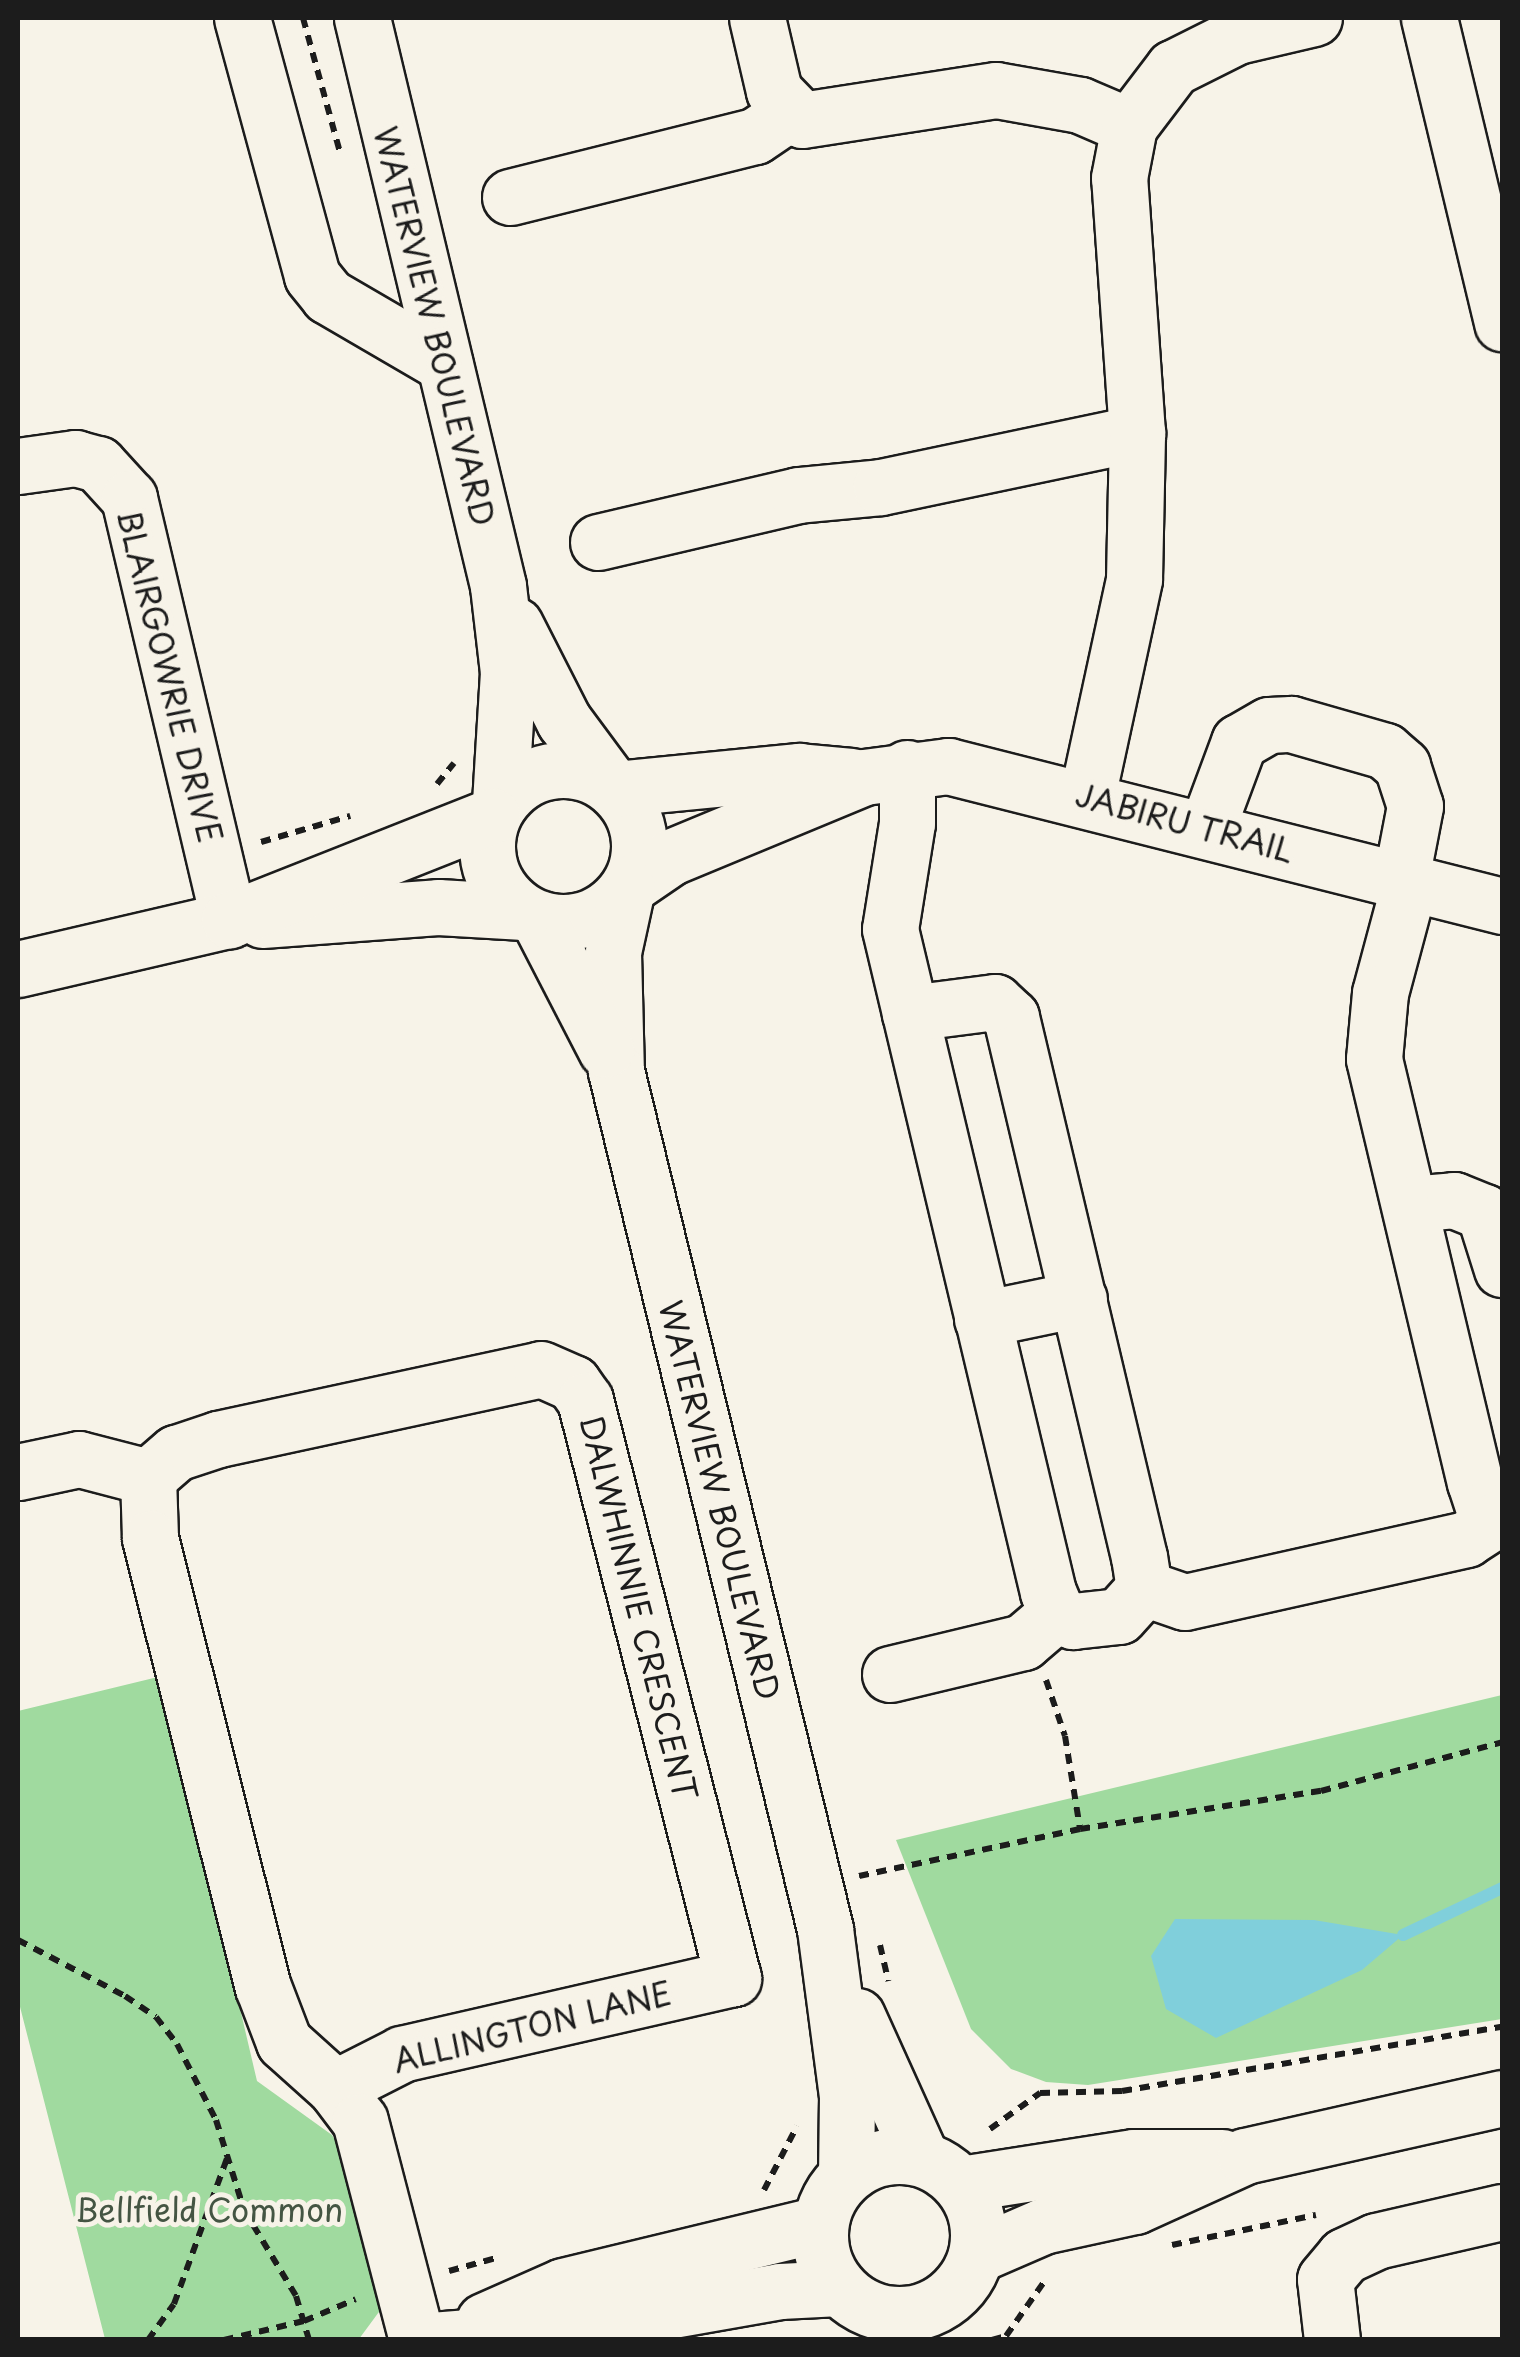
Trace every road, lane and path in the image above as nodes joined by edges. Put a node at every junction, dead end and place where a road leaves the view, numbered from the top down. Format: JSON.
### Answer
{"nodes":[{"id":1,"x":242,"y":18,"type":"edge"},
{"id":2,"x":303,"y":18,"type":"edge"},
{"id":3,"x":757,"y":18,"type":"edge"},
{"id":4,"x":1314,"y":18,"type":"edge"},
{"id":5,"x":1429,"y":18,"type":"edge"},
{"id":6,"x":1250,"y":25,"type":"edge"},
{"id":7,"x":363,"y":34,"type":"edge"},
{"id":8,"x":790,"y":113,"type":"junction"},
{"id":9,"x":1129,"y":126,"type":"junction"},
{"id":10,"x":344,"y":164,"type":"dead end"},
{"id":11,"x":510,"y":197,"type":"dead end"},
{"id":12,"x":1502,"y":324,"type":"edge"},
{"id":13,"x":445,"y":364,"type":"junction"},
{"id":14,"x":1137,"y":433,"type":"junction"},
{"id":15,"x":18,"y":466,"type":"edge"},
{"id":16,"x":598,"y":542,"type":"dead end"},
{"id":17,"x":498,"y":586,"type":"junction"},
{"id":18,"x":458,"y":751,"type":"dead end"},
{"id":19,"x":886,"y":772,"type":"junction"},
{"id":20,"x":736,"y":777,"type":"junction"},
{"id":21,"x":614,"y":788,"type":"junction"},
{"id":22,"x":1088,"y":797,"type":"junction"},
{"id":23,"x":496,"y":810,"type":"junction"},
{"id":24,"x":1208,"y":828,"type":"junction"},
{"id":25,"x":745,"y":830,"type":"junction"},
{"id":26,"x":424,"y":844,"type":"junction"},
{"id":27,"x":1406,"y":880,"type":"junction"},
{"id":28,"x":628,"y":887,"type":"junction"},
{"id":29,"x":1502,"y":906,"type":"edge"},
{"id":30,"x":531,"y":915,"type":"junction"},
{"id":31,"x":230,"y":920,"type":"junction"},
{"id":32,"x":18,"y":969,"type":"edge"},
{"id":33,"x":910,"y":1014,"type":"junction"},
{"id":34,"x":616,"y":1070,"type":"junction"},
{"id":35,"x":1410,"y":1204,"type":"junction"},
{"id":36,"x":1502,"y":1269,"type":"edge"},
{"id":37,"x":1079,"y":1299,"type":"junction"},
{"id":38,"x":982,"y":1319,"type":"junction"},
{"id":39,"x":18,"y":1472,"type":"edge"},
{"id":40,"x":148,"y":1477,"type":"junction"},
{"id":41,"x":1498,"y":1521,"type":"edge"},
{"id":42,"x":1144,"y":1588,"type":"junction"},
{"id":43,"x":1047,"y":1624,"type":"junction"},
{"id":44,"x":890,"y":1674,"type":"dead end"},
{"id":45,"x":1502,"y":1742,"type":"edge"},
{"id":46,"x":1080,"y":1829,"type":"junction"},
{"id":47,"x":819,"y":1908,"type":"junction"},
{"id":48,"x":18,"y":1940,"type":"edge"},
{"id":49,"x":733,"y":1978,"type":"joint"},
{"id":50,"x":1502,"y":2028,"type":"edge"},
{"id":51,"x":335,"y":2088,"type":"junction"},
{"id":52,"x":1502,"y":2098,"type":"edge"},
{"id":53,"x":802,"y":2115,"type":"dead end"},
{"id":54,"x":989,"y":2130,"type":"dead end"},
{"id":55,"x":228,"y":2156,"type":"junction"},
{"id":56,"x":1245,"y":2156,"type":"junction"},
{"id":57,"x":941,"y":2171,"type":"junction"},
{"id":58,"x":846,"y":2175,"type":"junction"},
{"id":59,"x":1502,"y":2212,"type":"edge"},
{"id":60,"x":1322,"y":2214,"type":"dead end"},
{"id":61,"x":820,"y":2224,"type":"junction"},
{"id":62,"x":765,"y":2238,"type":"junction"},
{"id":63,"x":1166,"y":2246,"type":"dead end"},
{"id":64,"x":1050,"y":2276,"type":"dead end"},
{"id":65,"x":965,"y":2294,"type":"edge"},
{"id":66,"x":863,"y":2312,"type":"edge"},
{"id":67,"x":434,"y":2338,"type":"edge"},
{"id":68,"x":148,"y":2340,"type":"edge"},
{"id":69,"x":309,"y":2340,"type":"edge"},
{"id":70,"x":992,"y":2340,"type":"edge"},
{"id":71,"x":1332,"y":2340,"type":"edge"}],
"edges":[{"from":1,"to":13,"type":"street"},
{"from":2,"to":10,"type":"path"},
{"from":3,"to":8,"type":"street"},
{"from":4,"to":6,"type":"street"},
{"from":5,"to":12,"type":"street"},
{"from":6,"to":9,"type":"street"},
{"from":7,"to":13,"type":"street","name":"WATERVIEW BOULEVARD"},
{"from":8,"to":9,"type":"street"},
{"from":8,"to":11,"type":"street"},
{"from":9,"to":14,"type":"street"},
{"from":13,"to":17,"type":"street","name":"WATERVIEW BOULEVARD"},
{"from":14,"to":16,"type":"street"},
{"from":14,"to":22,"type":"street"},
{"from":15,"to":31,"type":"street","name":"BLAIRGOWRIE DRIVE"},
{"from":17,"to":21,"type":"street","name":"WATERVIEW BOULEVARD"},
{"from":17,"to":23,"type":"street","name":"WATERVIEW BOULEVARD"},
{"from":18,"to":26,"type":"path"},
{"from":19,"to":20,"type":"street","name":"JABIRU TRAIL"},
{"from":19,"to":22,"type":"street","name":"JABIRU TRAIL"},
{"from":19,"to":25,"type":"street","name":"JABIRU TRAIL"},
{"from":19,"to":33,"type":"street"},
{"from":20,"to":21,"type":"street","name":"JABIRU TRAIL"},
{"from":20,"to":25,"type":"street"},
{"from":21,"to":23,"type":"street"},
{"from":21,"to":28,"type":"street"},
{"from":22,"to":24,"type":"street","name":"JABIRU TRAIL"},
{"from":23,"to":26,"type":"street"},
{"from":23,"to":30,"type":"street"},
{"from":24,"to":27,"type":"street","name":"JABIRU TRAIL"},
{"from":24,"to":27,"type":"street"},
{"from":25,"to":28,"type":"street","name":"JABIRU TRAIL"},
{"from":26,"to":31,"type":"street"},
{"from":27,"to":29,"type":"street","name":"JABIRU TRAIL"},
{"from":27,"to":35,"type":"street"},
{"from":28,"to":30,"type":"street"},
{"from":28,"to":34,"type":"street","name":"WATERVIEW BOULEVARD"},
{"from":30,"to":31,"type":"street"},
{"from":30,"to":34,"type":"street","name":"WATERVIEW BOULEVARD"},
{"from":31,"to":32,"type":"street"},
{"from":33,"to":37,"type":"street"},
{"from":33,"to":38,"type":"street"},
{"from":34,"to":47,"type":"street","name":"WATERVIEW BOULEVARD"},
{"from":35,"to":36,"type":"street"},
{"from":35,"to":41,"type":"street"},
{"from":37,"to":38,"type":"street"},
{"from":37,"to":42,"type":"street"},
{"from":38,"to":43,"type":"street"},
{"from":39,"to":40,"type":"street"},
{"from":40,"to":49,"type":"street","name":"DALWHINNIE CRESCENT"},
{"from":40,"to":51,"type":"street"},
{"from":41,"to":42,"type":"street"},
{"from":42,"to":43,"type":"street"},
{"from":43,"to":44,"type":"street"},
{"from":43,"to":46,"type":"path"},
{"from":45,"to":46,"type":"path"},
{"from":46,"to":47,"type":"path"},
{"from":47,"to":57,"type":"street","name":"WATERVIEW BOULEVARD"},
{"from":47,"to":58,"type":"street","name":"WATERVIEW BOULEVARD"},
{"from":48,"to":55,"type":"path"},
{"from":49,"to":51,"type":"street","name":"ALLINGTON LANE"},
{"from":50,"to":54,"type":"path"},
{"from":51,"to":67,"type":"street"},
{"from":52,"to":56,"type":"street"},
{"from":53,"to":62,"type":"path"},
{"from":55,"to":68,"type":"path"},
{"from":55,"to":69,"type":"path"},
{"from":56,"to":57,"type":"street"},
{"from":56,"to":65,"type":"street"},
{"from":57,"to":58,"type":"street"},
{"from":57,"to":65,"type":"street"},
{"from":58,"to":61,"type":"street"},
{"from":59,"to":71,"type":"street"},
{"from":60,"to":63,"type":"path"},
{"from":61,"to":62,"type":"street"},
{"from":61,"to":66,"type":"street"},
{"from":62,"to":67,"type":"street"},
{"from":64,"to":70,"type":"path"},
{"from":65,"to":66,"type":"street"},
{"from":66,"to":67,"type":"street"}]}
